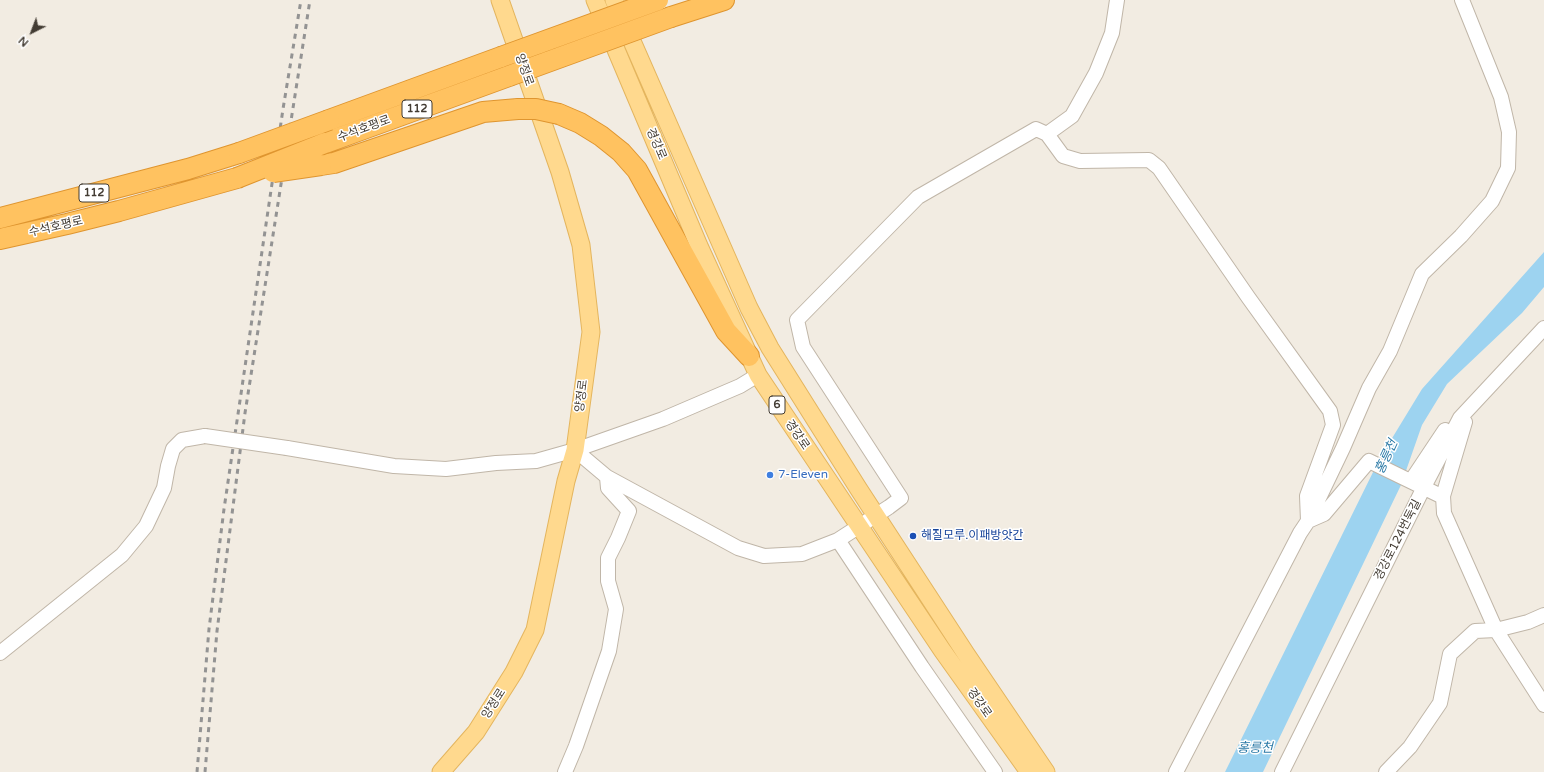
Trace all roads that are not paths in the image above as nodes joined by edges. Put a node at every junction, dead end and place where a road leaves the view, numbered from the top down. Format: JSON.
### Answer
{"nodes":[{"id":1,"x":500,"y":0,"type":"edge"},
{"id":2,"x":595,"y":0,"type":"edge"},
{"id":3,"x":614,"y":0,"type":"edge"},
{"id":4,"x":658,"y":0,"type":"edge"},
{"id":5,"x":724,"y":0,"type":"edge"},
{"id":6,"x":1117,"y":0,"type":"edge"},
{"id":7,"x":1462,"y":0,"type":"edge"},
{"id":8,"x":1047,"y":134,"type":"junction"},
{"id":9,"x":237,"y":178,"type":"junction"},
{"id":10,"x":0,"y":218,"type":"edge"},
{"id":11,"x":0,"y":239,"type":"edge"},
{"id":12,"x":1544,"y":328,"type":"edge"},
{"id":13,"x":749,"y":356,"type":"junction"},
{"id":14,"x":758,"y":375,"type":"junction"},
{"id":15,"x":1467,"y":411,"type":"junction"},
{"id":16,"x":575,"y":450,"type":"junction"},
{"id":17,"x":607,"y":477,"type":"junction"},
{"id":18,"x":1411,"y":481,"type":"junction"},
{"id":19,"x":1424,"y":487,"type":"junction"},
{"id":20,"x":1443,"y":497,"type":"junction"},
{"id":21,"x":876,"y":516,"type":"junction"},
{"id":22,"x":1308,"y":521,"type":"junction"},
{"id":23,"x":859,"y":528,"type":"junction"},
{"id":24,"x":838,"y":540,"type":"junction"},
{"id":25,"x":1544,"y":615,"type":"edge"},
{"id":26,"x":1496,"y":630,"type":"junction"},
{"id":27,"x":0,"y":653,"type":"edge"},
{"id":28,"x":1544,"y":705,"type":"edge"},
{"id":29,"x":441,"y":772,"type":"edge"},
{"id":30,"x":565,"y":772,"type":"edge"},
{"id":31,"x":995,"y":772,"type":"edge"},
{"id":32,"x":1029,"y":772,"type":"edge"},
{"id":33,"x":1046,"y":772,"type":"edge"},
{"id":34,"x":1176,"y":772,"type":"edge"},
{"id":35,"x":1282,"y":772,"type":"edge"},
{"id":36,"x":1386,"y":772,"type":"edge"}],
"edges":[{"from":1,"to":16,"type":"main road","name":"양정로"},
{"from":2,"to":13,"type":"main road","name":"경강로","number":"6"},
{"from":3,"to":21,"type":"main road","name":"경강로","number":"6"},
{"from":4,"to":10,"type":"highway","name":"수석호평로","number":"112","bridge":true},
{"from":5,"to":9,"type":"highway","name":"수석호평로","number":"112","bridge":true},
{"from":6,"to":8,"type":"street"},
{"from":7,"to":22,"type":"street"},
{"from":8,"to":21,"type":"street"},
{"from":8,"to":22,"type":"street"},
{"from":9,"to":11,"type":"highway","name":"수석호평로","number":"112"},
{"from":9,"to":13,"type":"highway","bridge":true},
{"from":12,"to":15,"type":"street","name":"경강로124번둑길"},
{"from":13,"to":14,"type":"main road","name":"경강로","number":"6"},
{"from":14,"to":16,"type":"street"},
{"from":14,"to":23,"type":"main road","name":"경강로","number":"6"},
{"from":15,"to":18,"type":"street"},
{"from":15,"to":19,"type":"street","name":"경강로124번둑길"},
{"from":15,"to":20,"type":"street"},
{"from":16,"to":17,"type":"street"},
{"from":16,"to":27,"type":"street","bridge":true},
{"from":16,"to":29,"type":"main road","name":"양정로"},
{"from":17,"to":24,"type":"street"},
{"from":17,"to":30,"type":"street"},
{"from":18,"to":19,"type":"street"},
{"from":18,"to":22,"type":"street"},
{"from":19,"to":20,"type":"street"},
{"from":19,"to":35,"type":"street","name":"경강로124번둑길"},
{"from":20,"to":26,"type":"street"},
{"from":21,"to":23,"type":"street"},
{"from":21,"to":33,"type":"main road","name":"경강로","number":"6"},
{"from":22,"to":34,"type":"street"},
{"from":23,"to":24,"type":"street"},
{"from":23,"to":32,"type":"main road","name":"경강로","number":"6"},
{"from":24,"to":31,"type":"street"},
{"from":25,"to":26,"type":"street"},
{"from":26,"to":28,"type":"street"},
{"from":26,"to":36,"type":"street"}]}
